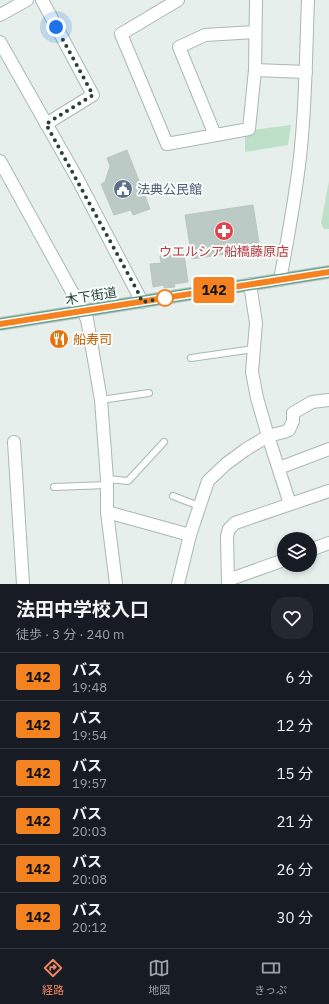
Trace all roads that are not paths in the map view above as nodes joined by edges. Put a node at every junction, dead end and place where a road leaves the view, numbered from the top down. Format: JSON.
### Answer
{"nodes":[{"id":1,"x":27,"y":0,"type":"edge"},
{"id":2,"x":42,"y":0,"type":"edge"},
{"id":3,"x":178,"y":0,"type":"edge"},
{"id":4,"x":256,"y":0,"type":"edge"},
{"id":5,"x":308,"y":0,"type":"edge"},
{"id":6,"x":0,"y":15,"type":"edge"},
{"id":7,"x":255,"y":32,"type":"junction"},
{"id":8,"x":0,"y":42,"type":"edge"},
{"id":9,"x":255,"y":70,"type":"junction"},
{"id":10,"x":306,"y":72,"type":"junction"},
{"id":11,"x":46,"y":124,"type":"junction"},
{"id":12,"x":215,"y":135,"type":"junction"},
{"id":13,"x":0,"y":161,"type":"edge"},
{"id":14,"x":329,"y":272,"type":"edge"},
{"id":15,"x":280,"y":280,"type":"junction"},
{"id":16,"x":250,"y":284,"type":"junction"},
{"id":17,"x":142,"y":302,"type":"junction"},
{"id":18,"x":82,"y":312,"type":"junction"},
{"id":19,"x":0,"y":324,"type":"edge"},
{"id":20,"x":254,"y":350,"type":"junction"},
{"id":21,"x":191,"y":358,"type":"dead end"},
{"id":22,"x":149,"y":393,"type":"dead end"},
{"id":23,"x":101,"y":400,"type":"junction"},
{"id":24,"x":329,"y":400,"type":"edge"},
{"id":25,"x":268,"y":436,"type":"junction"},
{"id":26,"x":14,"y":442,"type":"dead end"},
{"id":27,"x":164,"y":442,"type":"dead end"},
{"id":28,"x":329,"y":449,"type":"edge"},
{"id":29,"x":278,"y":468,"type":"junction"},
{"id":30,"x":107,"y":482,"type":"junction"},
{"id":31,"x":54,"y":487,"type":"dead end"},
{"id":32,"x":329,"y":491,"type":"edge"},
{"id":33,"x":173,"y":496,"type":"dead end"},
{"id":34,"x":290,"y":504,"type":"junction"},
{"id":35,"x":199,"y":506,"type":"junction"},
{"id":36,"x":107,"y":512,"type":"junction"},
{"id":37,"x":190,"y":535,"type":"junction"},
{"id":38,"x":329,"y":543,"type":"edge"},
{"id":39,"x":317,"y":547,"type":"edge"},
{"id":40,"x":277,"y":563,"type":"edge"},
{"id":41,"x":228,"y":582,"type":"edge"},
{"id":42,"x":23,"y":584,"type":"edge"},
{"id":43,"x":116,"y":584,"type":"edge"},
{"id":44,"x":178,"y":584,"type":"edge"}],
"edges":[{"from":1,"to":6,"type":"street"},
{"from":2,"to":11,"type":"street"},
{"from":3,"to":12,"type":"street"},
{"from":4,"to":7,"type":"street"},
{"from":5,"to":10,"type":"street"},
{"from":7,"to":9,"type":"street"},
{"from":7,"to":12,"type":"street"},
{"from":8,"to":11,"type":"street"},
{"from":9,"to":10,"type":"street"},
{"from":9,"to":12,"type":"street"},
{"from":10,"to":15,"type":"street"},
{"from":11,"to":17,"type":"street"},
{"from":13,"to":18,"type":"street"},
{"from":14,"to":15,"type":"main road","name":"木下街道"},
{"from":15,"to":16,"type":"main road","name":"木下街道"},
{"from":16,"to":17,"type":"main road","name":"木下街道"},
{"from":16,"to":20,"type":"street"},
{"from":17,"to":18,"type":"main road","name":"木下街道"},
{"from":18,"to":19,"type":"main road","name":"木下街道"},
{"from":18,"to":23,"type":"street"},
{"from":20,"to":21,"type":"lane"},
{"from":20,"to":25,"type":"street"},
{"from":22,"to":23,"type":"lane"},
{"from":23,"to":30,"type":"street"},
{"from":24,"to":25,"type":"street"},
{"from":25,"to":29,"type":"street"},
{"from":25,"to":35,"type":"street"},
{"from":26,"to":42,"type":"street"},
{"from":27,"to":30,"type":"lane"},
{"from":28,"to":29,"type":"street"},
{"from":29,"to":34,"type":"street"},
{"from":30,"to":31,"type":"lane"},
{"from":30,"to":36,"type":"street"},
{"from":32,"to":34,"type":"street"},
{"from":33,"to":35,"type":"lane"},
{"from":34,"to":41,"type":"street"},
{"from":35,"to":37,"type":"street"},
{"from":36,"to":37,"type":"street"},
{"from":36,"to":43,"type":"street"},
{"from":37,"to":44,"type":"street"},
{"from":38,"to":39,"type":"street"},
{"from":40,"to":41,"type":"street"}]}
